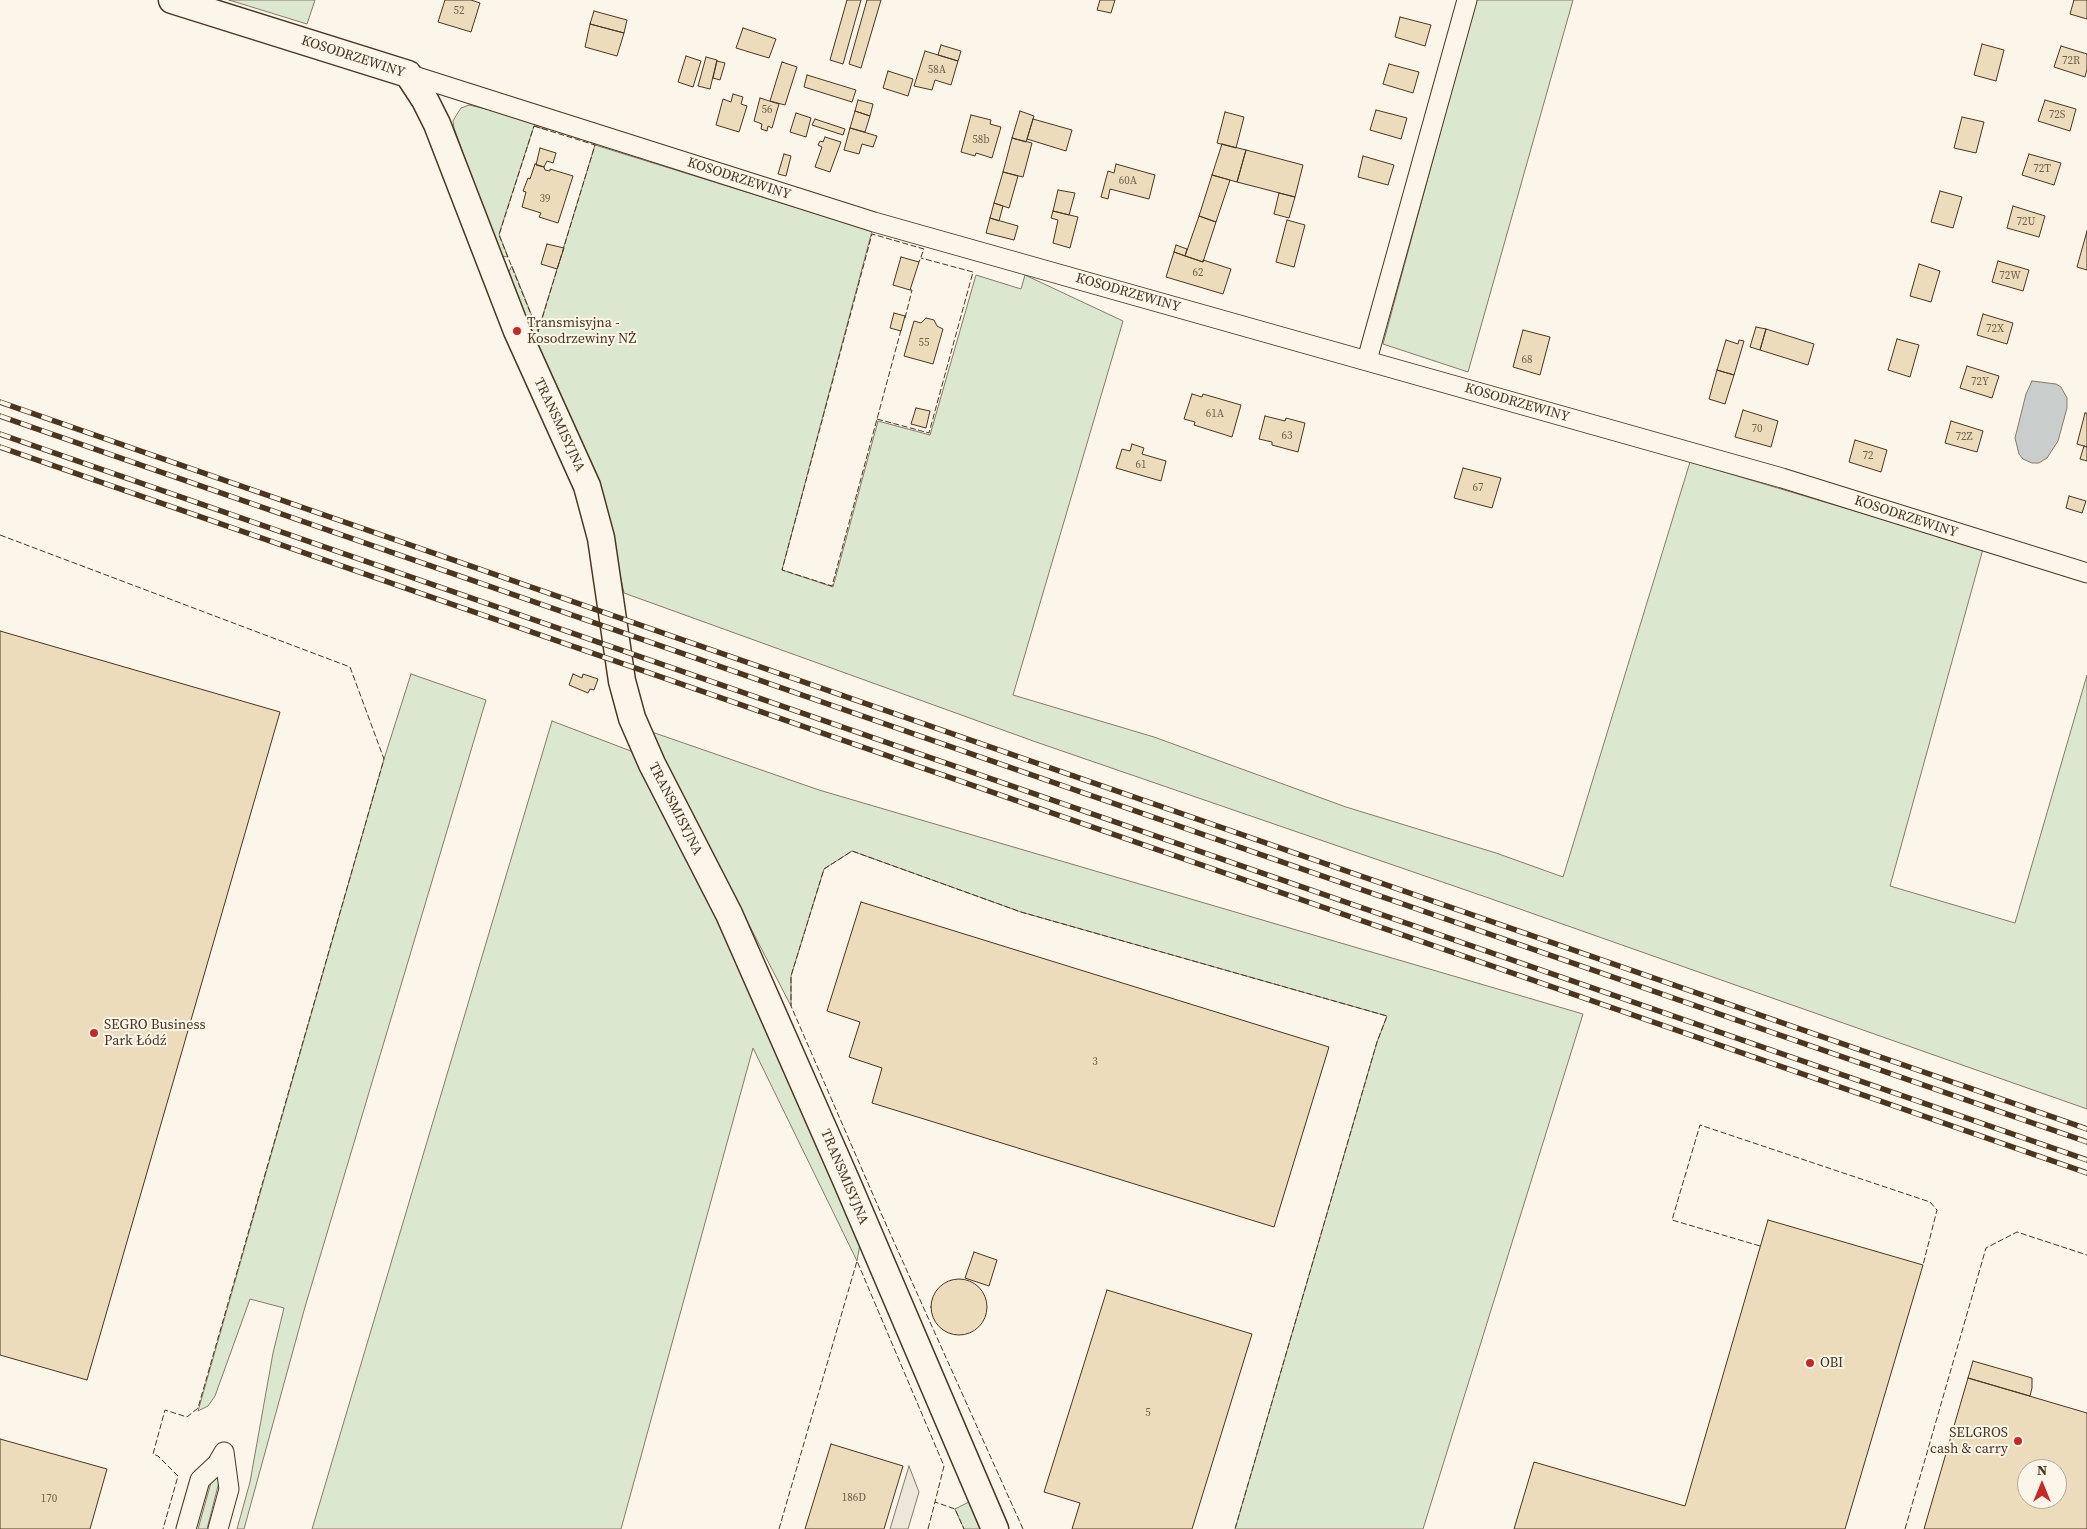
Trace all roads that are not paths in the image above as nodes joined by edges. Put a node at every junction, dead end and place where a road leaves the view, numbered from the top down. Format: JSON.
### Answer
{"nodes":[{"id":1,"x":172,"y":0,"type":"edge"},
{"id":2,"x":1467,"y":0,"type":"edge"},
{"id":3,"x":408,"y":74,"type":"junction"},
{"id":4,"x":1367,"y":360,"type":"junction"},
{"id":5,"x":2087,"y":573,"type":"edge"},
{"id":6,"x":186,"y":1529,"type":"edge"},
{"id":7,"x":218,"y":1529,"type":"edge"},
{"id":8,"x":995,"y":1529,"type":"edge"}],
"edges":[{"from":1,"to":3,"type":"street","name":"KOSODRZEWINY"},
{"from":2,"to":4,"type":"street"},
{"from":3,"to":4,"type":"street","name":"KOSODRZEWINY"},
{"from":3,"to":8,"type":"street","name":"TRANSMISYJNA"},
{"from":4,"to":5,"type":"street","name":"KOSODRZEWINY"},
{"from":6,"to":7,"type":"street"}]}
